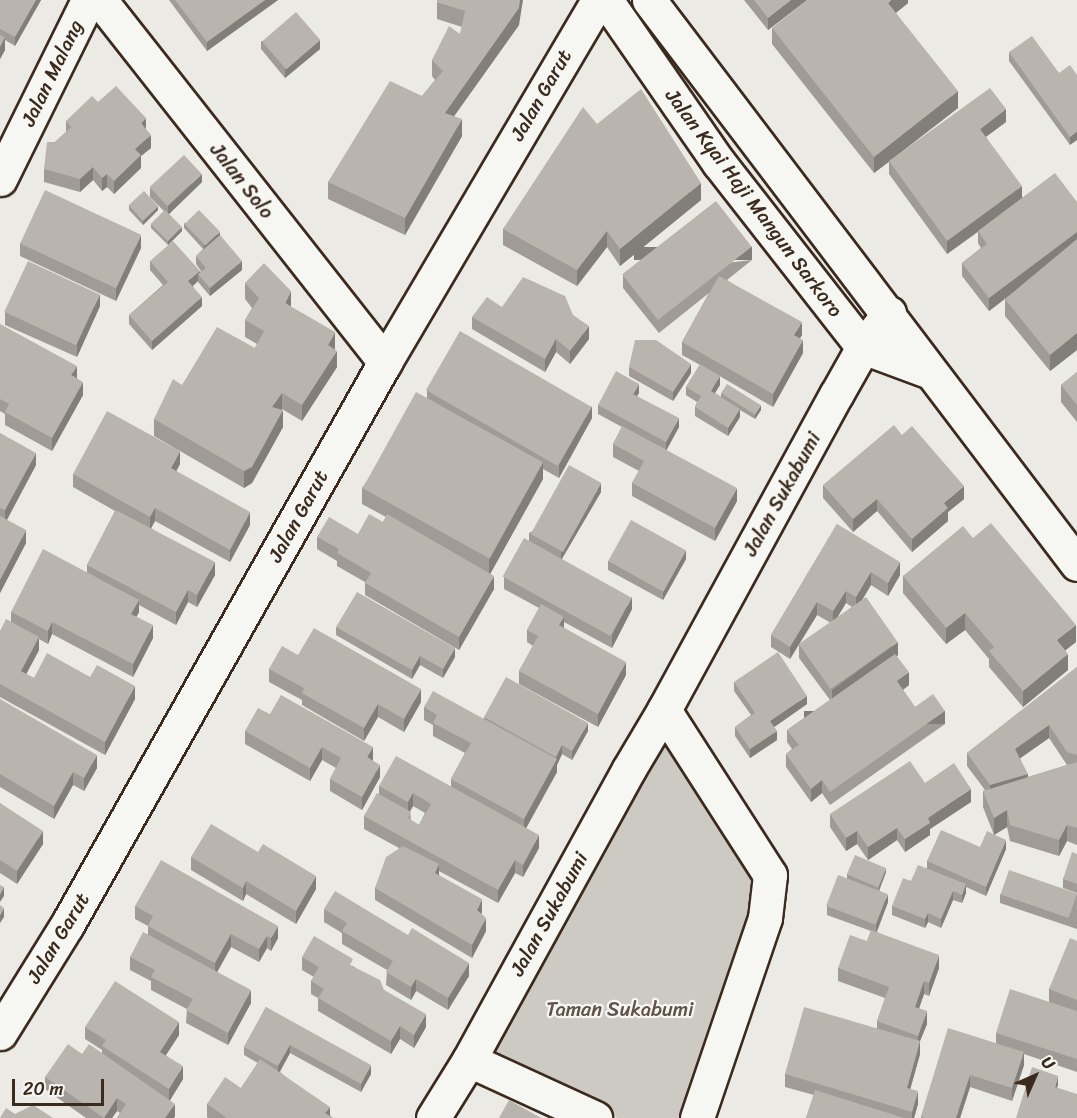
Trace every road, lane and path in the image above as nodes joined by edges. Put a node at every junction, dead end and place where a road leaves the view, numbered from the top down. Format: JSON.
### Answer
{"nodes":[{"id":1,"x":88,"y":0,"type":"edge"},
{"id":2,"x":100,"y":0,"type":"edge"},
{"id":3,"x":598,"y":0,"type":"edge"},
{"id":4,"x":606,"y":0,"type":"edge"},
{"id":5,"x":648,"y":0,"type":"edge"},
{"id":6,"x":752,"y":136,"type":"junction"},
{"id":7,"x":719,"y":163,"type":"junction"},
{"id":8,"x":0,"y":179,"type":"edge"},
{"id":9,"x":889,"y":313,"type":"junction"},
{"id":10,"x":863,"y":347,"type":"junction"},
{"id":11,"x":385,"y":362,"type":"junction"},
{"id":12,"x":928,"y":371,"type":"junction"},
{"id":13,"x":1077,"y":564,"type":"edge"},
{"id":14,"x":664,"y":710,"type":"junction"},
{"id":15,"x":0,"y":1033,"type":"edge"},
{"id":16,"x":469,"y":1060,"type":"junction"},
{"id":17,"x":433,"y":1118,"type":"edge"},
{"id":18,"x":595,"y":1118,"type":"edge"},
{"id":19,"x":697,"y":1118,"type":"edge"}],
"edges":[{"from":1,"to":8,"type":"street","name":"Jalan Malang"},
{"from":2,"to":11,"type":"street","name":"Jalan Solo"},
{"from":3,"to":11,"type":"street","name":"Jalan Garut"},
{"from":4,"to":7,"type":"street","name":"Jalan Kyai Haji Mangun Sarkoro"},
{"from":5,"to":6,"type":"street","name":"Jalan Kyai Haji Mangun Sarkoro"},
{"from":6,"to":7,"type":"street"},
{"from":6,"to":9,"type":"street","name":"Jalan Kyai Haji Mangun Sarkoro"},
{"from":7,"to":10,"type":"street","name":"Jalan Kyai Haji Mangun Sarkoro"},
{"from":9,"to":10,"type":"street","name":"Jalan Sukabumi"},
{"from":9,"to":12,"type":"street","name":"Jalan Kyai Haji Mangun Sarkoro"},
{"from":10,"to":12,"type":"street"},
{"from":10,"to":14,"type":"street","name":"Jalan Sukabumi"},
{"from":11,"to":15,"type":"street","name":"Jalan Garut"},
{"from":12,"to":13,"type":"street","name":"Jalan Kyai Haji Mangun Sarkoro"},
{"from":14,"to":16,"type":"street","name":"Jalan Sukabumi"},
{"from":14,"to":19,"type":"street"},
{"from":16,"to":17,"type":"street","name":"Jalan Sukabumi"},
{"from":16,"to":18,"type":"street"}]}
